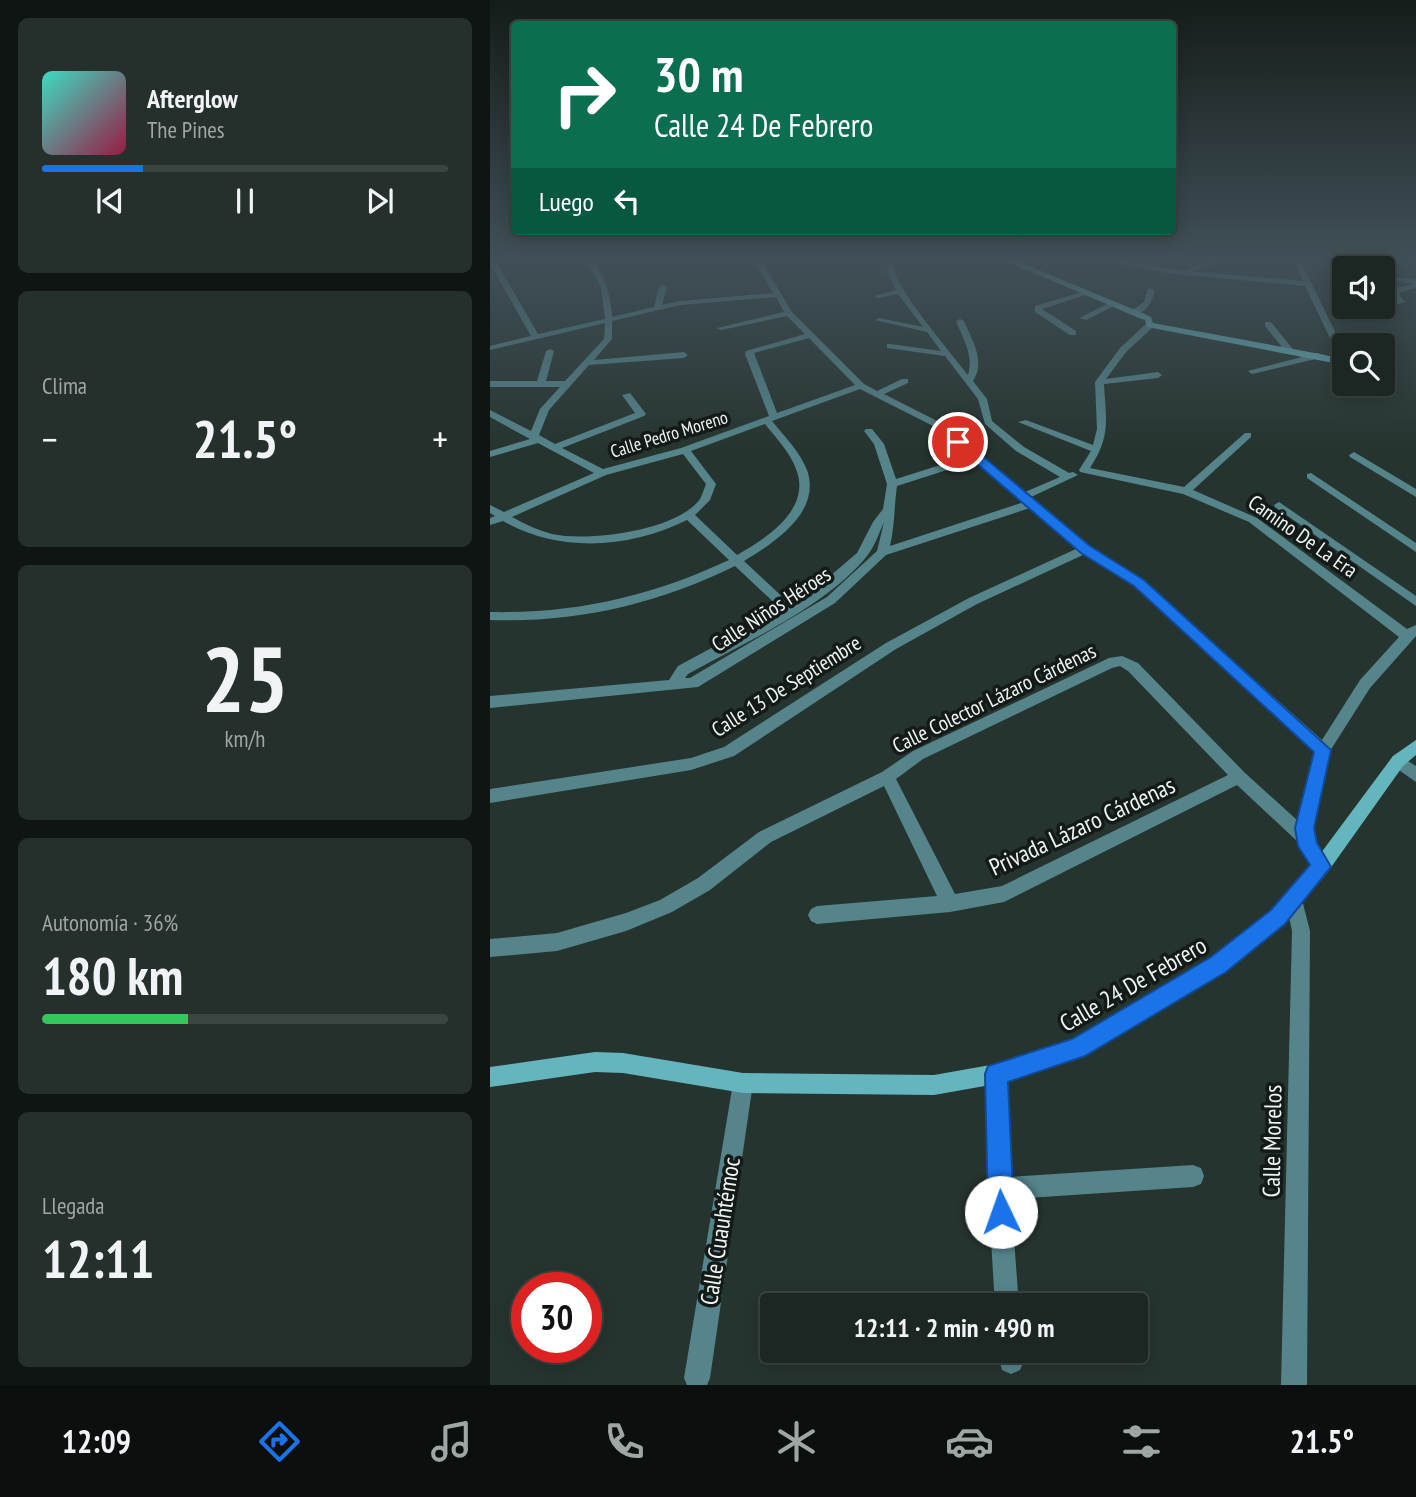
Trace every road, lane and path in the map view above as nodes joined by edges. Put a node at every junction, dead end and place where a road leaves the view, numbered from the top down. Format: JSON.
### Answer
{"nodes":[{"id":1,"x":1268,"y":324,"type":"dead end"},
{"id":2,"x":529,"y":325,"type":"edge"},
{"id":3,"x":589,"y":325,"type":"edge"},
{"id":4,"x":609,"y":325,"type":"edge"},
{"id":5,"x":736,"y":325,"type":"edge"},
{"id":6,"x":800,"y":325,"type":"edge"},
{"id":7,"x":902,"y":325,"type":"edge"},
{"id":8,"x":924,"y":325,"type":"edge"},
{"id":9,"x":961,"y":325,"type":"edge"},
{"id":10,"x":1059,"y":325,"type":"edge"},
{"id":11,"x":1150,"y":325,"type":"joint"},
{"id":12,"x":721,"y":328,"type":"dead end"},
{"id":13,"x":928,"y":330,"type":"junction"},
{"id":14,"x":1073,"y":333,"type":"dead end"},
{"id":15,"x":810,"y":335,"type":"junction"},
{"id":16,"x":536,"y":337,"type":"junction"},
{"id":17,"x":890,"y":346,"type":"dead end"},
{"id":18,"x":490,"y":348,"type":"edge"},
{"id":19,"x":1289,"y":349,"type":"junction"},
{"id":20,"x":550,"y":351,"type":"dead end"},
{"id":21,"x":947,"y":354,"type":"junction"},
{"id":22,"x":684,"y":355,"type":"dead end"},
{"id":23,"x":1317,"y":356,"type":"junction"},
{"id":24,"x":1332,"y":358,"type":"edge"},
{"id":25,"x":587,"y":363,"type":"junction"},
{"id":26,"x":1252,"y":370,"type":"dead end"},
{"id":27,"x":1158,"y":375,"type":"dead end"},
{"id":28,"x":905,"y":381,"type":"dead end"},
{"id":29,"x":968,"y":381,"type":"junction"},
{"id":30,"x":1099,"y":382,"type":"junction"},
{"id":31,"x":490,"y":384,"type":"edge"},
{"id":32,"x":541,"y":384,"type":"junction"},
{"id":33,"x":567,"y":384,"type":"junction"},
{"id":34,"x":861,"y":386,"type":"junction"},
{"id":35,"x":878,"y":394,"type":"junction"},
{"id":36,"x":627,"y":395,"type":"dead end"},
{"id":37,"x":490,"y":413,"type":"edge"},
{"id":38,"x":770,"y":419,"type":"junction"},
{"id":39,"x":1023,"y":422,"type":"dead end"},
{"id":40,"x":869,"y":431,"type":"dead end"},
{"id":41,"x":1248,"y":435,"type":"dead end"},
{"id":42,"x":537,"y":438,"type":"junction"},
{"id":43,"x":552,"y":448,"type":"junction"},
{"id":44,"x":685,"y":450,"type":"junction"},
{"id":45,"x":1097,"y":450,"type":"junction"},
{"id":46,"x":490,"y":454,"type":"edge"},
{"id":47,"x":1354,"y":455,"type":"dead end"},
{"id":48,"x":976,"y":457,"type":"junction"},
{"id":49,"x":1084,"y":470,"type":"junction"},
{"id":50,"x":602,"y":473,"type":"junction"},
{"id":51,"x":1311,"y":476,"type":"dead end"},
{"id":52,"x":1068,"y":477,"type":"junction"},
{"id":53,"x":892,"y":484,"type":"junction"},
{"id":54,"x":1186,"y":491,"type":"junction"},
{"id":55,"x":1416,"y":494,"type":"edge"},
{"id":56,"x":1026,"y":500,"type":"junction"},
{"id":57,"x":1279,"y":505,"type":"dead end"},
{"id":58,"x":490,"y":508,"type":"edge"},
{"id":59,"x":888,"y":510,"type":"junction"},
{"id":60,"x":687,"y":514,"type":"junction"},
{"id":61,"x":502,"y":516,"type":"junction"},
{"id":62,"x":490,"y":522,"type":"edge"},
{"id":63,"x":1416,"y":548,"type":"edge"},
{"id":64,"x":1086,"y":550,"type":"junction"},
{"id":65,"x":882,"y":552,"type":"junction"},
{"id":66,"x":735,"y":562,"type":"junction"},
{"id":67,"x":1416,"y":602,"type":"edge"},
{"id":68,"x":790,"y":611,"type":"junction"},
{"id":69,"x":490,"y":615,"type":"edge"},
{"id":70,"x":1411,"y":633,"type":"edge"},
{"id":71,"x":673,"y":685,"type":"junction"},
{"id":72,"x":490,"y":702,"type":"edge"},
{"id":73,"x":1416,"y":746,"type":"edge"},
{"id":74,"x":1323,"y":750,"type":"junction"},
{"id":75,"x":1398,"y":761,"type":"junction"},
{"id":76,"x":1416,"y":775,"type":"edge"},
{"id":77,"x":887,"y":777,"type":"junction"},
{"id":78,"x":1239,"y":778,"type":"junction"},
{"id":79,"x":490,"y":796,"type":"edge"},
{"id":80,"x":1305,"y":838,"type":"junction"},
{"id":81,"x":1321,"y":867,"type":"junction"},
{"id":82,"x":1294,"y":898,"type":"junction"},
{"id":83,"x":950,"y":903,"type":"junction"},
{"id":84,"x":817,"y":915,"type":"dead end"},
{"id":85,"x":490,"y":948,"type":"edge"},
{"id":86,"x":996,"y":1074,"type":"junction"},
{"id":87,"x":490,"y":1077,"type":"edge"},
{"id":88,"x":743,"y":1083,"type":"junction"},
{"id":89,"x":1193,"y":1176,"type":"dead end"},
{"id":90,"x":999,"y":1189,"type":"junction"},
{"id":91,"x":1006,"y":1293,"type":"edge"},
{"id":92,"x":697,"y":1378,"type":"dead end"},
{"id":93,"x":1294,"y":1385,"type":"edge"}],
"edges":[{"from":1,"to":19,"type":"street"},
{"from":2,"to":16,"type":"street"},
{"from":3,"to":16,"type":"street"},
{"from":4,"to":25,"type":"street"},
{"from":5,"to":12,"type":"street"},
{"from":6,"to":15,"type":"street"},
{"from":7,"to":13,"type":"street"},
{"from":8,"to":13,"type":"street"},
{"from":9,"to":29,"type":"street"},
{"from":10,"to":14,"type":"street"},
{"from":11,"to":19,"type":"street"},
{"from":11,"to":30,"type":"street"},
{"from":13,"to":21,"type":"street"},
{"from":15,"to":34,"type":"street"},
{"from":15,"to":38,"type":"street"},
{"from":16,"to":18,"type":"street"},
{"from":17,"to":21,"type":"street"},
{"from":19,"to":23,"type":"street"},
{"from":20,"to":32,"type":"street"},
{"from":21,"to":29,"type":"street"},
{"from":22,"to":25,"type":"street"},
{"from":23,"to":24,"type":"street"},
{"from":23,"to":26,"type":"street"},
{"from":25,"to":33,"type":"street"},
{"from":27,"to":30,"type":"street"},
{"from":28,"to":35,"type":"street"},
{"from":29,"to":52,"type":"street"},
{"from":30,"to":45,"type":"street"},
{"from":31,"to":32,"type":"street"},
{"from":32,"to":33,"type":"street"},
{"from":33,"to":42,"type":"street"},
{"from":34,"to":35,"type":"street"},
{"from":34,"to":38,"type":"street","name":"Calle Pedro Moreno"},
{"from":35,"to":48,"type":"street"},
{"from":36,"to":43,"type":"street"},
{"from":37,"to":42,"type":"street"},
{"from":38,"to":44,"type":"street","name":"Calle Pedro Moreno"},
{"from":38,"to":66,"type":"street"},
{"from":39,"to":45,"type":"street"},
{"from":40,"to":53,"type":"street"},
{"from":41,"to":54,"type":"street"},
{"from":42,"to":43,"type":"street"},
{"from":42,"to":46,"type":"street"},
{"from":43,"to":50,"type":"street"},
{"from":44,"to":50,"type":"street","name":"Calle Pedro Moreno"},
{"from":44,"to":60,"type":"street"},
{"from":45,"to":49,"type":"street"},
{"from":47,"to":55,"type":"street"},
{"from":48,"to":53,"type":"street"},
{"from":48,"to":56,"type":"street"},
{"from":49,"to":52,"type":"street"},
{"from":49,"to":54,"type":"street","name":"Camino De La Era"},
{"from":50,"to":61,"type":"street","name":"Calle Pedro Moreno"},
{"from":51,"to":63,"type":"street"},
{"from":52,"to":56,"type":"street"},
{"from":53,"to":59,"type":"street","name":"Calle Niños Héroes"},
{"from":54,"to":70,"type":"street","name":"Camino De La Era"},
{"from":56,"to":64,"type":"street"},
{"from":56,"to":65,"type":"street"},
{"from":57,"to":67,"type":"street"},
{"from":58,"to":61,"type":"street"},
{"from":59,"to":65,"type":"street","name":"Calle Niños Héroes"},
{"from":59,"to":68,"type":"street","name":"Calle Niños Héroes"},
{"from":60,"to":61,"type":"street"},
{"from":60,"to":66,"type":"street"},
{"from":61,"to":62,"type":"street","name":"Calle Pedro Moreno"},
{"from":64,"to":74,"type":"street"},
{"from":64,"to":79,"type":"street","name":"Calle 13 De Septiembre"},
{"from":65,"to":71,"type":"street","name":"Calle Niños Héroes"},
{"from":66,"to":68,"type":"street"},
{"from":66,"to":69,"type":"street"},
{"from":68,"to":71,"type":"street","name":"Calle Niños Héroes"},
{"from":70,"to":74,"type":"street"},
{"from":71,"to":72,"type":"street","name":"Calle Niños Héroes"},
{"from":73,"to":75,"type":"street","name":"Calle 24 De Febrero"},
{"from":74,"to":80,"type":"street"},
{"from":75,"to":76,"type":"street"},
{"from":75,"to":81,"type":"street","name":"Calle 24 De Febrero"},
{"from":77,"to":78,"type":"street","name":"Calle Colector Lázaro Cárdenas"},
{"from":77,"to":83,"type":"street"},
{"from":77,"to":85,"type":"street"},
{"from":78,"to":80,"type":"street"},
{"from":78,"to":83,"type":"street","name":"Privada Lázaro Cárdenas"},
{"from":80,"to":81,"type":"street"},
{"from":81,"to":82,"type":"street","name":"Calle 24 De Febrero"},
{"from":82,"to":86,"type":"street","name":"Calle 24 De Febrero"},
{"from":82,"to":93,"type":"street","name":"Calle Morelos"},
{"from":83,"to":84,"type":"street","name":"Privada Lázaro Cárdenas"},
{"from":86,"to":88,"type":"street","name":"Calle 24 De Febrero"},
{"from":86,"to":90,"type":"street"},
{"from":87,"to":88,"type":"street","name":"Calle 24 De Febrero"},
{"from":88,"to":92,"type":"street","name":"Calle Cuauhtémoc"},
{"from":89,"to":90,"type":"street"},
{"from":90,"to":91,"type":"street"}]}
